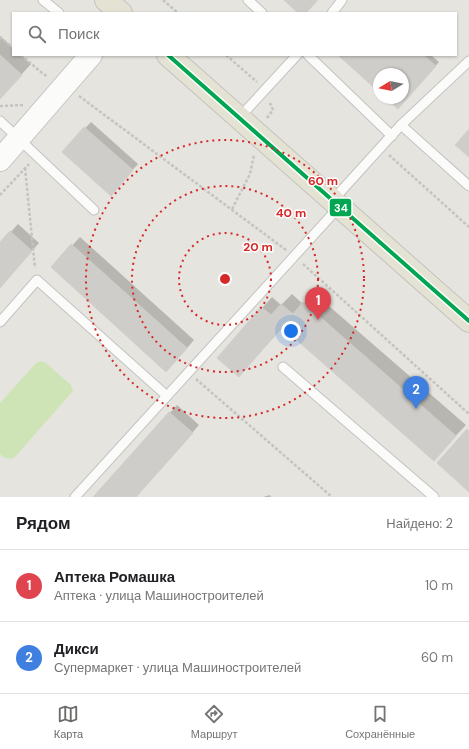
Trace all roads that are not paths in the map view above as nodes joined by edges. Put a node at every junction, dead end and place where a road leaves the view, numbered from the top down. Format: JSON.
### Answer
{"nodes":[{"id":1,"x":44,"y":0,"type":"edge"},
{"id":2,"x":106,"y":0,"type":"edge"},
{"id":3,"x":248,"y":0,"type":"edge"},
{"id":4,"x":342,"y":0,"type":"edge"},
{"id":5,"x":58,"y":12,"type":"edge"},
{"id":6,"x":119,"y":12,"type":"edge"},
{"id":7,"x":261,"y":12,"type":"edge"},
{"id":8,"x":333,"y":12,"type":"edge"},
{"id":9,"x":169,"y":56,"type":"edge"},
{"id":10,"x":296,"y":56,"type":"edge"},
{"id":11,"x":309,"y":56,"type":"edge"},
{"id":12,"x":85,"y":59,"type":"edge"},
{"id":13,"x":469,"y":61,"type":"edge"},
{"id":14,"x":239,"y":118,"type":"junction"},
{"id":15,"x":0,"y":121,"type":"edge"},
{"id":16,"x":401,"y":125,"type":"junction"},
{"id":17,"x":392,"y":136,"type":"junction"},
{"id":18,"x":19,"y":138,"type":"junction"},
{"id":19,"x":0,"y":160,"type":"edge"},
{"id":20,"x":469,"y":186,"type":"edge"},
{"id":21,"x":335,"y":204,"type":"junction"},
{"id":22,"x":94,"y":210,"type":"dead end"},
{"id":23,"x":469,"y":321,"type":"edge"},
{"id":24,"x":0,"y":322,"type":"edge"},
{"id":25,"x":283,"y":366,"type":"dead end"},
{"id":26,"x":167,"y":396,"type":"junction"},
{"id":27,"x":75,"y":497,"type":"edge"},
{"id":28,"x":434,"y":497,"type":"edge"}],
"edges":[{"from":1,"to":5,"type":"lane"},
{"from":2,"to":6,"type":"main road"},
{"from":3,"to":7,"type":"lane"},
{"from":4,"to":8,"type":"lane"},
{"from":9,"to":14,"type":"main road"},
{"from":10,"to":14,"type":"lane"},
{"from":11,"to":17,"type":"lane"},
{"from":12,"to":18,"type":"main road"},
{"from":13,"to":16,"type":"lane"},
{"from":14,"to":21,"type":"main road"},
{"from":15,"to":18,"type":"lane"},
{"from":16,"to":17,"type":"lane"},
{"from":16,"to":20,"type":"lane"},
{"from":17,"to":21,"type":"lane"},
{"from":18,"to":19,"type":"main road"},
{"from":18,"to":22,"type":"lane"},
{"from":21,"to":23,"type":"main road"},
{"from":21,"to":26,"type":"lane"},
{"from":24,"to":26,"type":"lane"},
{"from":25,"to":28,"type":"lane"},
{"from":26,"to":27,"type":"lane"}]}
